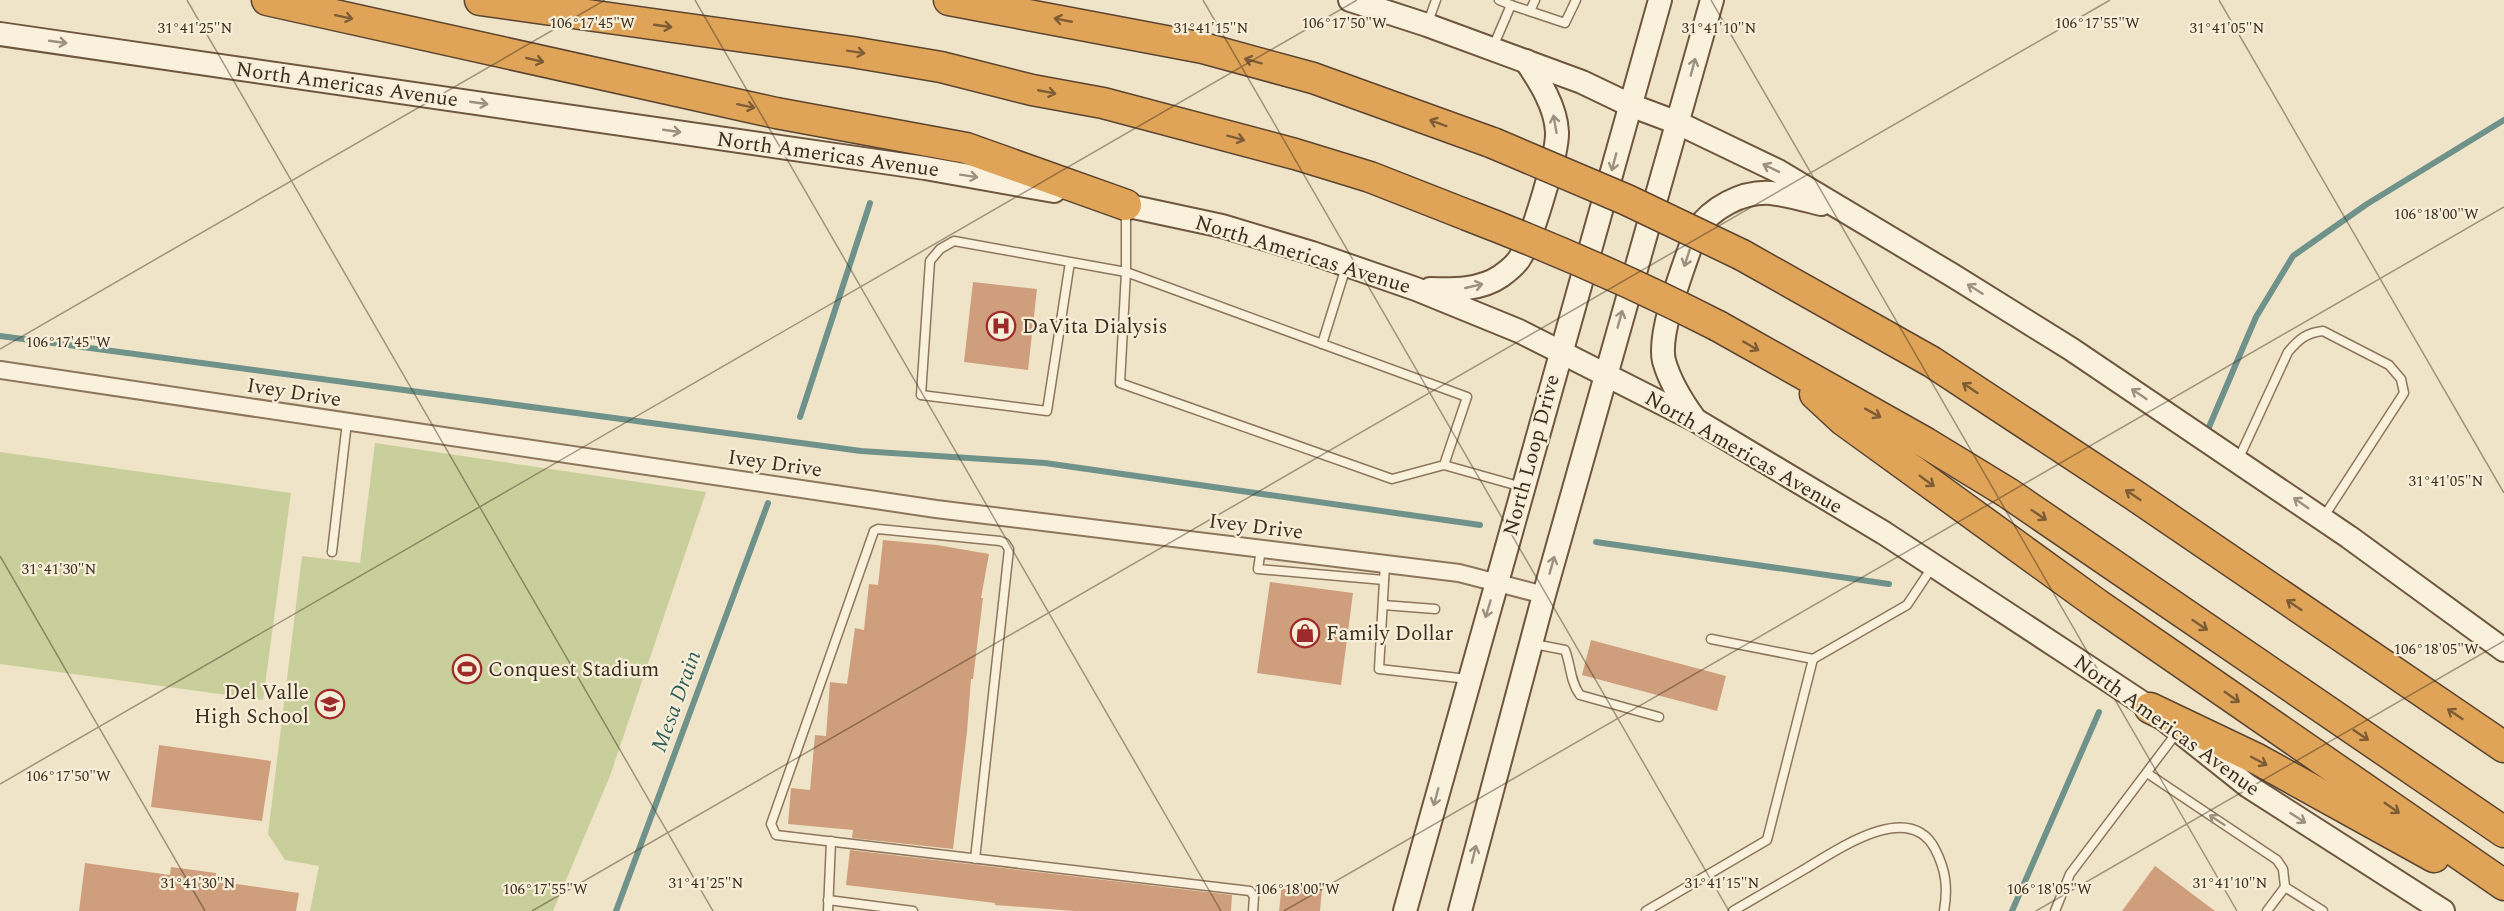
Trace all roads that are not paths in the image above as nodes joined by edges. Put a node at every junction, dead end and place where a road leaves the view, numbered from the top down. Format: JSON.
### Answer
{"nodes":[{"id":1,"x":267,"y":0,"type":"edge"},
{"id":2,"x":480,"y":0,"type":"edge"},
{"id":3,"x":949,"y":0,"type":"edge"},
{"id":4,"x":1350,"y":0,"type":"edge"},
{"id":5,"x":1436,"y":0,"type":"edge"},
{"id":6,"x":1535,"y":0,"type":"edge"},
{"id":7,"x":1576,"y":0,"type":"edge"},
{"id":8,"x":1660,"y":0,"type":"edge"},
{"id":9,"x":1712,"y":0,"type":"edge"},
{"id":10,"x":1505,"y":2,"type":"edge"},
{"id":11,"x":1530,"y":11,"type":"junction"},
{"id":12,"x":1427,"y":25,"type":"junction"},
{"id":13,"x":0,"y":34,"type":"edge"},
{"id":14,"x":1492,"y":49,"type":"junction"},
{"id":15,"x":1526,"y":61,"type":"junction"},
{"id":16,"x":1630,"y":105,"type":"junction"},
{"id":17,"x":1678,"y":123,"type":"junction"},
{"id":18,"x":1126,"y":205,"type":"junction"},
{"id":19,"x":1838,"y":207,"type":"junction"},
{"id":20,"x":1070,"y":262,"type":"junction"},
{"id":21,"x":1347,"y":265,"type":"junction"},
{"id":22,"x":1126,"y":272,"type":"junction"},
{"id":23,"x":1416,"y":289,"type":"junction"},
{"id":24,"x":1322,"y":344,"type":"junction"},
{"id":25,"x":1560,"y":350,"type":"junction"},
{"id":26,"x":1785,"y":365,"type":"junction"},
{"id":27,"x":0,"y":370,"type":"edge"},
{"id":28,"x":1606,"y":376,"type":"junction"},
{"id":29,"x":1697,"y":421,"type":"junction"},
{"id":30,"x":347,"y":422,"type":"junction"},
{"id":31,"x":2238,"y":460,"type":"junction"},
{"id":32,"x":1444,"y":465,"type":"junction"},
{"id":33,"x":1522,"y":487,"type":"junction"},
{"id":34,"x":2322,"y":519,"type":"junction"},
{"id":35,"x":2349,"y":537,"type":"junction"},
{"id":36,"x":332,"y":552,"type":"dead end"},
{"id":37,"x":1933,"y":566,"type":"junction"},
{"id":38,"x":1384,"y":572,"type":"junction"},
{"id":39,"x":1496,"y":582,"type":"junction"},
{"id":40,"x":1544,"y":595,"type":"junction"},
{"id":41,"x":1383,"y":605,"type":"junction"},
{"id":42,"x":1435,"y":609,"type":"dead end"},
{"id":43,"x":2504,"y":633,"type":"edge"},
{"id":44,"x":1711,"y":639,"type":"dead end"},
{"id":45,"x":1530,"y":643,"type":"junction"},
{"id":46,"x":2504,"y":650,"type":"edge"},
{"id":47,"x":1813,"y":659,"type":"junction"},
{"id":48,"x":1468,"y":679,"type":"junction"},
{"id":49,"x":2150,"y":708,"type":"junction"},
{"id":50,"x":1659,"y":717,"type":"dead end"},
{"id":51,"x":2179,"y":731,"type":"junction"},
{"id":52,"x":2504,"y":747,"type":"edge"},
{"id":53,"x":2147,"y":773,"type":"junction"},
{"id":54,"x":2504,"y":832,"type":"edge"},
{"id":55,"x":831,"y":842,"type":"junction"},
{"id":56,"x":975,"y":859,"type":"junction"},
{"id":57,"x":2504,"y":885,"type":"edge"},
{"id":58,"x":2285,"y":886,"type":"junction"},
{"id":59,"x":2504,"y":896,"type":"edge"},
{"id":60,"x":828,"y":900,"type":"junction"},
{"id":61,"x":828,"y":911,"type":"edge"},
{"id":62,"x":913,"y":911,"type":"edge"},
{"id":63,"x":1253,"y":911,"type":"edge"},
{"id":64,"x":1405,"y":911,"type":"edge"},
{"id":65,"x":1460,"y":911,"type":"edge"},
{"id":66,"x":1646,"y":911,"type":"edge"},
{"id":67,"x":1733,"y":911,"type":"edge"},
{"id":68,"x":1944,"y":911,"type":"edge"},
{"id":69,"x":2055,"y":911,"type":"edge"},
{"id":70,"x":2267,"y":911,"type":"edge"},
{"id":71,"x":2324,"y":911,"type":"edge"},
{"id":72,"x":2443,"y":911,"type":"edge"}],
"edges":[{"from":1,"to":18,"type":"highway","one_way":true},
{"from":2,"to":26,"type":"highway","one_way":true,"bridge":true},
{"from":52,"to":3,"type":"highway","one_way":true,"bridge":true},
{"from":4,"to":12,"type":"main road"},
{"from":5,"to":12,"type":"lane"},
{"from":6,"to":11,"type":"lane"},
{"from":7,"to":11,"type":"lane"},
{"from":8,"to":16,"type":"main road","name":"North Loop Drive"},
{"from":17,"to":9,"type":"main road","one_way":true},
{"from":10,"to":11,"type":"lane"},
{"from":10,"to":14,"type":"lane"},
{"from":12,"to":14,"type":"main road"},
{"from":13,"to":18,"type":"main road","name":"North Americas Avenue","one_way":true},
{"from":14,"to":15,"type":"main road"},
{"from":15,"to":16,"type":"main road"},
{"from":23,"to":15,"type":"main road","one_way":true},
{"from":16,"to":17,"type":"main road"},
{"from":16,"to":25,"type":"main road","name":"North Loop Drive","one_way":true},
{"from":19,"to":17,"type":"main road","one_way":true},
{"from":28,"to":17,"type":"main road","one_way":true},
{"from":18,"to":21,"type":"main road","name":"North Americas Avenue"},
{"from":18,"to":22,"type":"lane"},
{"from":19,"to":29,"type":"main road","one_way":true},
{"from":31,"to":19,"type":"main road","one_way":true},
{"from":20,"to":20,"type":"lane"},
{"from":20,"to":22,"type":"lane"},
{"from":21,"to":23,"type":"main road","name":"North Americas Avenue"},
{"from":21,"to":24,"type":"lane"},
{"from":22,"to":24,"type":"lane"},
{"from":22,"to":32,"type":"lane"},
{"from":23,"to":25,"type":"main road","name":"North Americas Avenue"},
{"from":24,"to":32,"type":"lane"},
{"from":25,"to":28,"type":"main road","name":"North Americas Avenue"},
{"from":25,"to":33,"type":"main road","name":"North Loop Drive"},
{"from":26,"to":54,"type":"highway","one_way":true},
{"from":26,"to":57,"type":"highway","one_way":true},
{"from":27,"to":30,"type":"street","name":"Ivey Drive"},
{"from":28,"to":29,"type":"main road","name":"North Americas Avenue"},
{"from":40,"to":28,"type":"main road","one_way":true},
{"from":29,"to":37,"type":"main road","name":"North Americas Avenue"},
{"from":30,"to":36,"type":"lane"},
{"from":30,"to":38,"type":"street","name":"Ivey Drive"},
{"from":34,"to":31,"type":"main road","one_way":true},
{"from":31,"to":34,"type":"lane"},
{"from":32,"to":33,"type":"lane"},
{"from":33,"to":39,"type":"main road","name":"North Loop Drive"},
{"from":34,"to":35,"type":"main road"},
{"from":35,"to":43,"type":"main road"},
{"from":35,"to":46,"type":"main road"},
{"from":37,"to":47,"type":"lane"},
{"from":37,"to":49,"type":"main road","name":"North Americas Avenue"},
{"from":38,"to":39,"type":"street","name":"Ivey Drive"},
{"from":38,"to":41,"type":"lane"},
{"from":39,"to":40,"type":"street","name":"Ivey Drive"},
{"from":39,"to":48,"type":"main road","name":"North Loop Drive","one_way":true},
{"from":40,"to":45,"type":"main road"},
{"from":41,"to":42,"type":"lane"},
{"from":41,"to":48,"type":"lane"},
{"from":44,"to":47,"type":"lane"},
{"from":45,"to":50,"type":"lane"},
{"from":65,"to":45,"type":"main road","one_way":true},
{"from":47,"to":66,"type":"lane"},
{"from":48,"to":64,"type":"main road","name":"North Loop Drive","one_way":true},
{"from":49,"to":51,"type":"main road","name":"North Americas Avenue"},
{"from":49,"to":59,"type":"highway","one_way":true},
{"from":51,"to":53,"type":"lane"},
{"from":51,"to":72,"type":"main road","name":"North Americas Avenue","one_way":true},
{"from":58,"to":53,"type":"lane","one_way":true},
{"from":53,"to":69,"type":"lane"},
{"from":55,"to":56,"type":"lane"},
{"from":55,"to":56,"type":"lane"},
{"from":55,"to":60,"type":"lane"},
{"from":56,"to":63,"type":"lane"},
{"from":58,"to":70,"type":"lane"},
{"from":58,"to":71,"type":"lane"},
{"from":60,"to":61,"type":"lane"},
{"from":60,"to":62,"type":"lane"},
{"from":67,"to":68,"type":"lane"}]}
